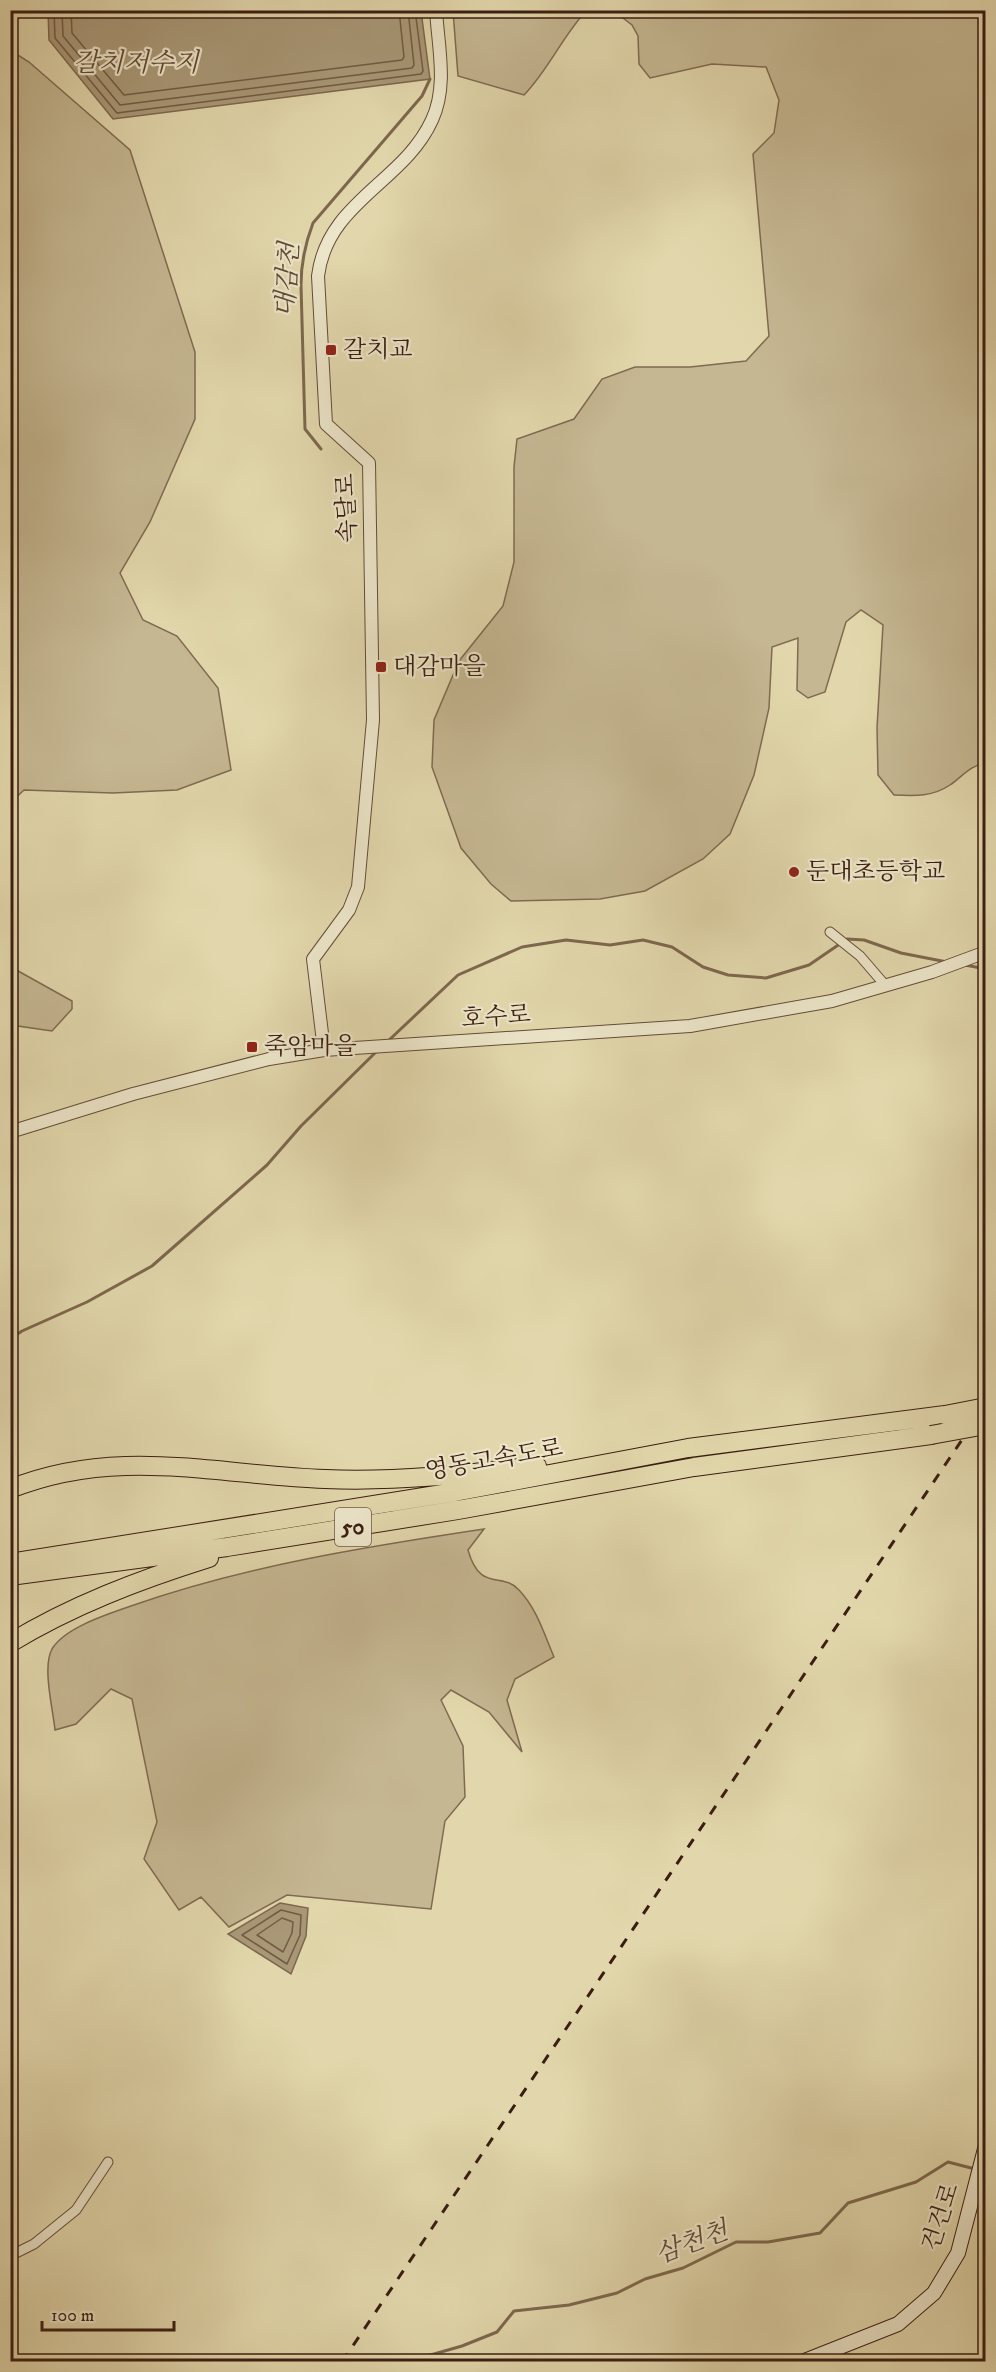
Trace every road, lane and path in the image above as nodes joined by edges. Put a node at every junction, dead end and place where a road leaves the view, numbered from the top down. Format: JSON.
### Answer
{"nodes":[{"id":1,"x":436,"y":10,"type":"edge"},
{"id":2,"x":830,"y":933,"type":"dead end"},
{"id":3,"x":984,"y":953,"type":"edge"},
{"id":4,"x":885,"y":985,"type":"junction"},
{"id":5,"x":324,"y":1050,"type":"junction"},
{"id":6,"x":10,"y":1132,"type":"edge"},
{"id":7,"x":986,"y":1407,"type":"edge"},
{"id":8,"x":986,"y":1425,"type":"edge"},
{"id":9,"x":688,"y":1448,"type":"junction"},
{"id":10,"x":10,"y":1489,"type":"edge"},
{"id":11,"x":264,"y":1541,"type":"junction"},
{"id":12,"x":10,"y":1563,"type":"edge"},
{"id":13,"x":10,"y":1576,"type":"edge"},
{"id":14,"x":10,"y":1643,"type":"edge"},
{"id":15,"x":986,"y":2145,"type":"edge"},
{"id":16,"x":108,"y":2162,"type":"dead end"},
{"id":17,"x":10,"y":2256,"type":"edge"},
{"id":18,"x":802,"y":2361,"type":"edge"}],
"edges":[{"from":1,"to":5,"type":"street","name":"속달로"},
{"from":2,"to":4,"type":"street"},
{"from":3,"to":4,"type":"street","name":"호수로"},
{"from":4,"to":5,"type":"street","name":"호수로"},
{"from":5,"to":6,"type":"street","name":"호수로"},
{"from":7,"to":9,"type":"highway","name":"영동고속도로","number":"50","bridge":true},
{"from":8,"to":11,"type":"highway","name":"영동고속도로","number":"50","bridge":true},
{"from":9,"to":10,"type":"highway"},
{"from":9,"to":12,"type":"highway","name":"영동고속도로","number":"50"},
{"from":11,"to":13,"type":"highway","name":"영동고속도로","number":"50"},
{"from":11,"to":14,"type":"highway"},
{"from":15,"to":18,"type":"main road","name":"건건로"},
{"from":16,"to":17,"type":"street"}]}
